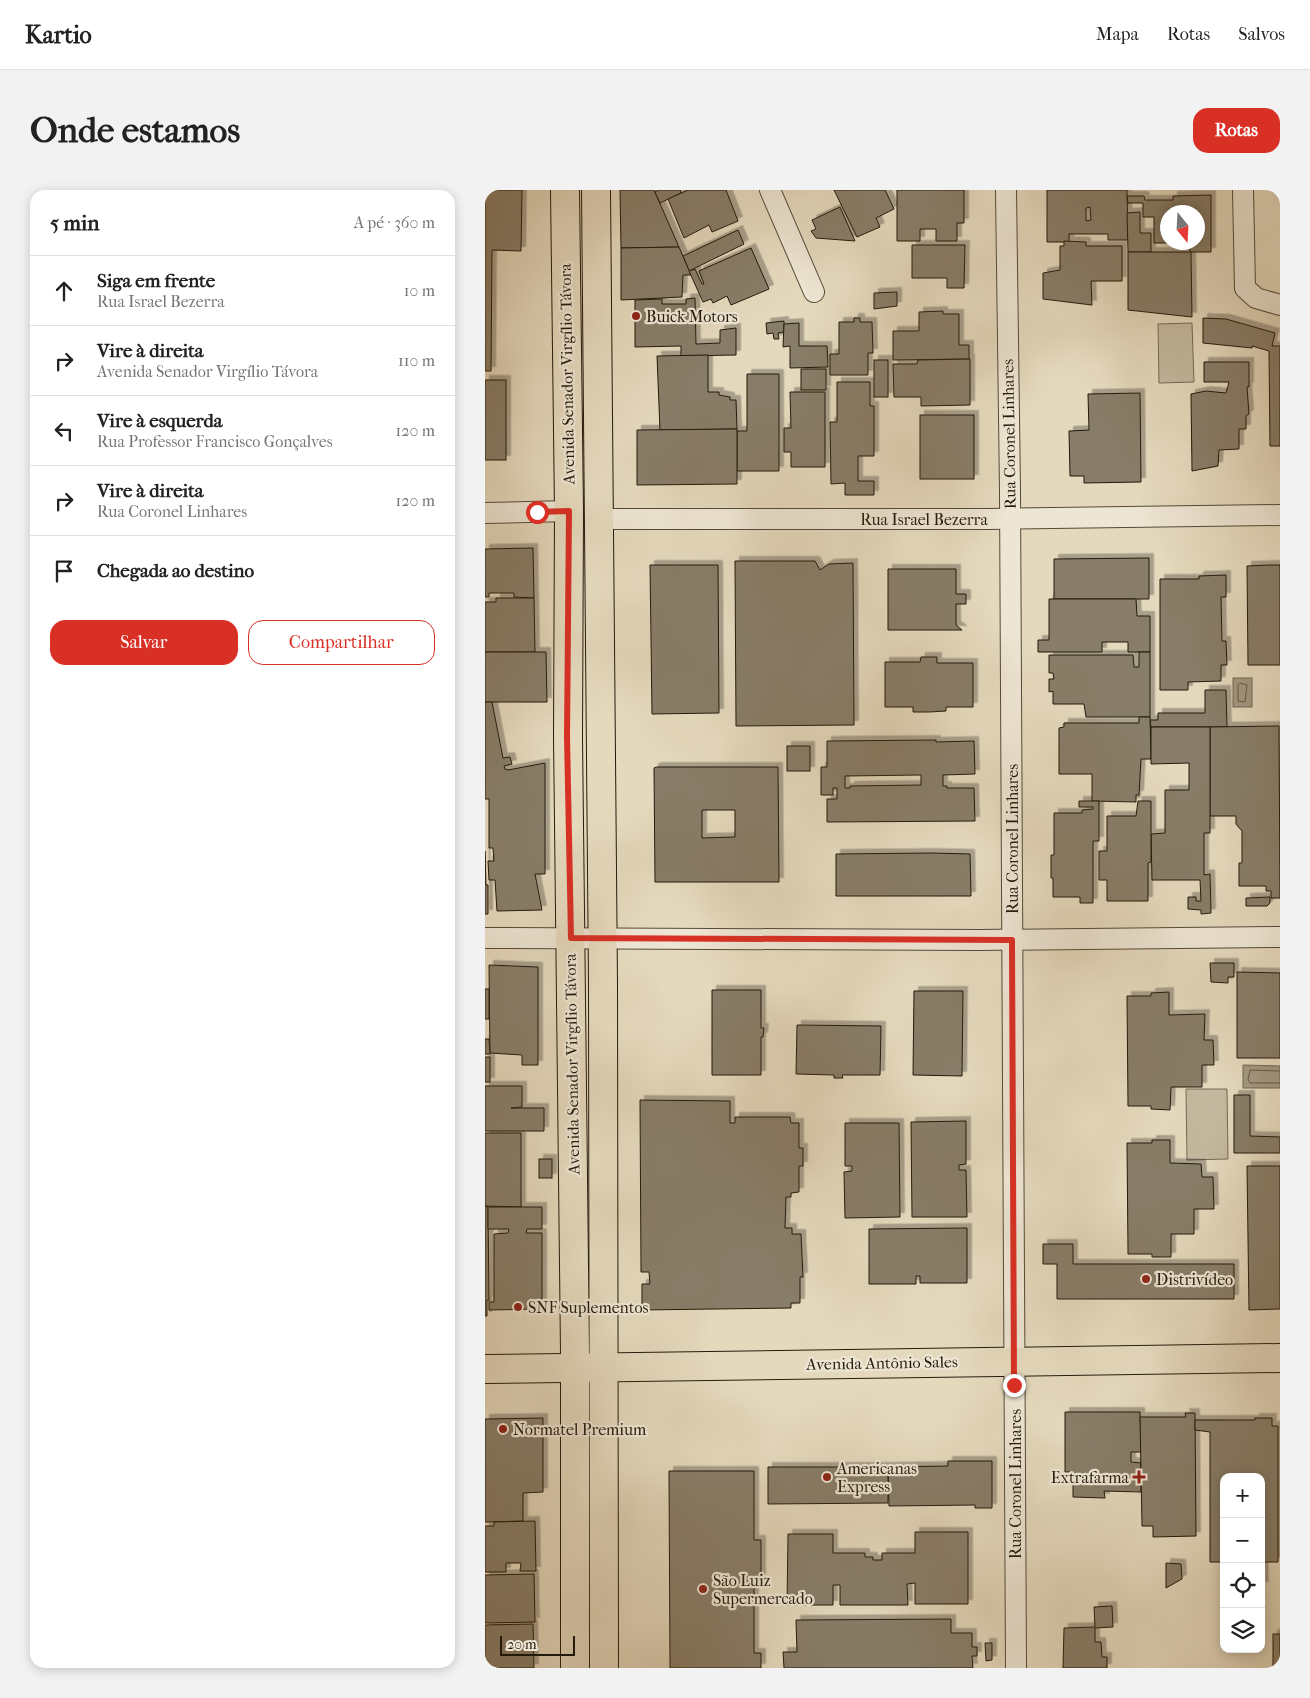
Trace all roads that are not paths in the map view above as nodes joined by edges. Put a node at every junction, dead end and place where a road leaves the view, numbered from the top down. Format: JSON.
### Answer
{"nodes":[{"id":1,"x":565,"y":190,"type":"edge"},
{"id":2,"x":596,"y":190,"type":"edge"},
{"id":3,"x":769,"y":190,"type":"edge"},
{"id":4,"x":1006,"y":190,"type":"edge"},
{"id":5,"x":1243,"y":190,"type":"edge"},
{"id":6,"x":814,"y":292,"type":"dead end"},
{"id":7,"x":1280,"y":305,"type":"edge"},
{"id":8,"x":569,"y":511,"type":"junction"},
{"id":9,"x":485,"y":513,"type":"edge"},
{"id":10,"x":1280,"y":514,"type":"edge"},
{"id":11,"x":1011,"y":518,"type":"junction"},
{"id":12,"x":597,"y":519,"type":"junction"},
{"id":13,"x":1280,"y":937,"type":"edge"},
{"id":14,"x":485,"y":938,"type":"edge"},
{"id":15,"x":571,"y":938,"type":"junction"},
{"id":16,"x":602,"y":938,"type":"junction"},
{"id":17,"x":1012,"y":940,"type":"junction"},
{"id":18,"x":1280,"y":1358,"type":"edge"},
{"id":19,"x":1014,"y":1361,"type":"junction"},
{"id":20,"x":604,"y":1367,"type":"junction"},
{"id":21,"x":575,"y":1368,"type":"junction"},
{"id":22,"x":485,"y":1369,"type":"edge"},
{"id":23,"x":575,"y":1668,"type":"edge"},
{"id":24,"x":604,"y":1668,"type":"edge"},
{"id":25,"x":1016,"y":1668,"type":"edge"}],
"edges":[{"from":1,"to":8,"type":"main road","name":"Avenida Senador Virgílio Távora"},
{"from":2,"to":12,"type":"main road","name":"Avenida Senador Virgílio Távora"},
{"from":3,"to":6,"type":"street"},
{"from":4,"to":11,"type":"street","name":"Rua Coronel Linhares"},
{"from":5,"to":7,"type":"street"},
{"from":8,"to":9,"type":"street"},
{"from":8,"to":15,"type":"main road","name":"Avenida Senador Virgílio Távora"},
{"from":10,"to":11,"type":"street","name":"Rua Israel Bezerra"},
{"from":11,"to":12,"type":"street","name":"Rua Israel Bezerra"},
{"from":11,"to":17,"type":"street","name":"Rua Coronel Linhares"},
{"from":12,"to":16,"type":"main road","name":"Avenida Senador Virgílio Távora"},
{"from":13,"to":17,"type":"street"},
{"from":14,"to":15,"type":"street"},
{"from":15,"to":16,"type":"street"},
{"from":15,"to":21,"type":"main road","name":"Avenida Senador Virgílio Távora"},
{"from":16,"to":17,"type":"street"},
{"from":16,"to":20,"type":"main road","name":"Avenida Senador Virgílio Távora"},
{"from":17,"to":19,"type":"street","name":"Rua Coronel Linhares"},
{"from":18,"to":19,"type":"main road","name":"Avenida Antônio Sales"},
{"from":19,"to":20,"type":"main road","name":"Avenida Antônio Sales"},
{"from":19,"to":25,"type":"street","name":"Rua Coronel Linhares"},
{"from":20,"to":21,"type":"main road","name":"Avenida Antônio Sales"},
{"from":20,"to":24,"type":"main road","name":"Avenida Senador Virgílio Távora"},
{"from":21,"to":22,"type":"main road","name":"Avenida Antônio Sales"},
{"from":21,"to":23,"type":"main road","name":"Avenida Senador Virgílio Távora"}]}
